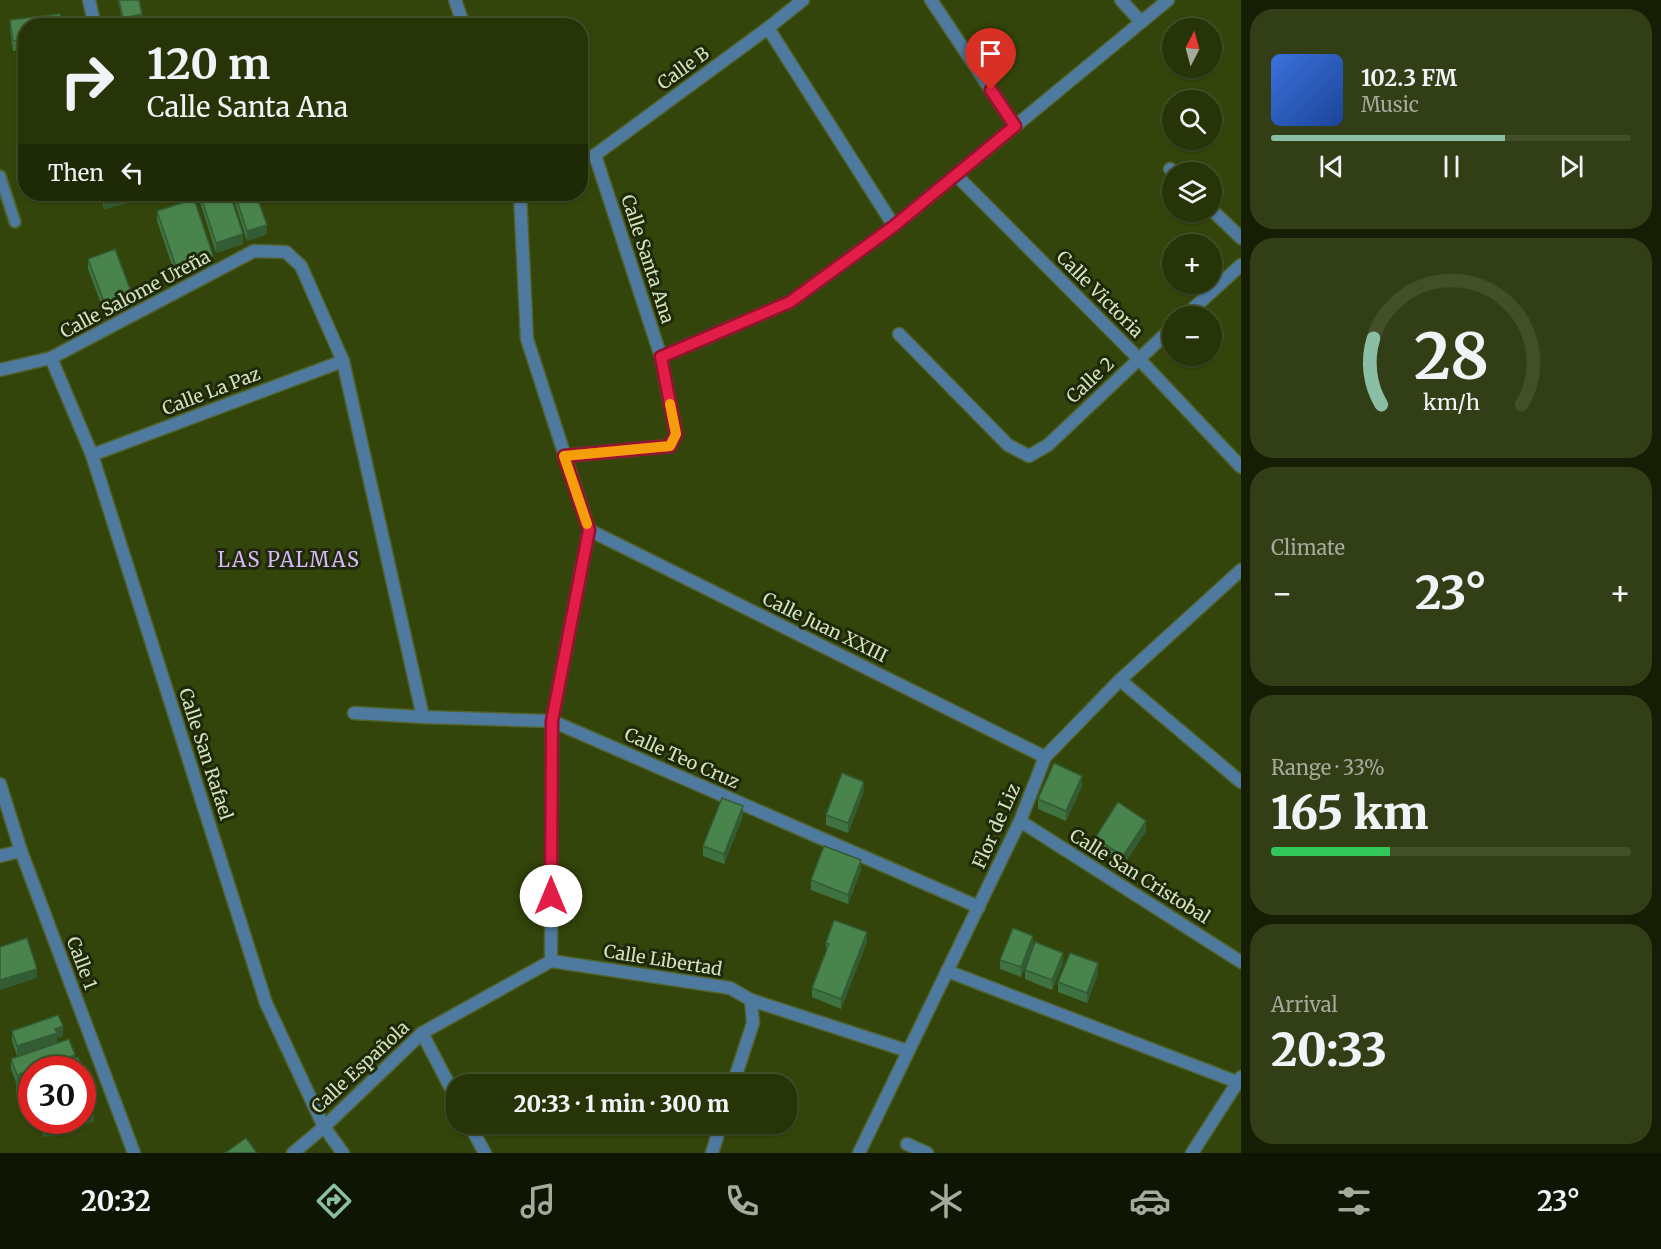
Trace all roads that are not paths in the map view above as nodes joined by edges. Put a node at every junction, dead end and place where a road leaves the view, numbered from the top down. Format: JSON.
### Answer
{"nodes":[{"id":1,"x":89,"y":0,"type":"edge"},
{"id":2,"x":455,"y":0,"type":"edge"},
{"id":3,"x":803,"y":0,"type":"edge"},
{"id":4,"x":932,"y":0,"type":"edge"},
{"id":5,"x":1121,"y":0,"type":"edge"},
{"id":6,"x":1168,"y":0,"type":"edge"},
{"id":7,"x":93,"y":18,"type":"edge"},
{"id":8,"x":461,"y":18,"type":"edge"},
{"id":9,"x":1140,"y":22,"type":"junction"},
{"id":10,"x":768,"y":28,"type":"junction"},
{"id":11,"x":1015,"y":126,"type":"junction"},
{"id":12,"x":595,"y":155,"type":"junction"},
{"id":13,"x":588,"y":157,"type":"edge"},
{"id":14,"x":956,"y":175,"type":"junction"},
{"id":15,"x":0,"y":176,"type":"edge"},
{"id":16,"x":520,"y":201,"type":"edge"},
{"id":17,"x":1222,"y":220,"type":"edge"},
{"id":18,"x":15,"y":222,"type":"dead end"},
{"id":19,"x":894,"y":226,"type":"junction"},
{"id":20,"x":1241,"y":238,"type":"edge"},
{"id":21,"x":1241,"y":265,"type":"edge"},
{"id":22,"x":1196,"y":306,"type":"edge"},
{"id":23,"x":899,"y":334,"type":"dead end"},
{"id":24,"x":1162,"y":337,"type":"edge"},
{"id":25,"x":661,"y":357,"type":"junction"},
{"id":26,"x":51,"y":358,"type":"junction"},
{"id":27,"x":1139,"y":359,"type":"junction"},
{"id":28,"x":342,"y":361,"type":"junction"},
{"id":29,"x":0,"y":370,"type":"edge"},
{"id":30,"x":92,"y":455,"type":"junction"},
{"id":31,"x":564,"y":456,"type":"junction"},
{"id":32,"x":1241,"y":467,"type":"edge"},
{"id":33,"x":589,"y":530,"type":"junction"},
{"id":34,"x":1241,"y":570,"type":"edge"},
{"id":35,"x":1120,"y":680,"type":"junction"},
{"id":36,"x":354,"y":713,"type":"dead end"},
{"id":37,"x":423,"y":717,"type":"junction"},
{"id":38,"x":552,"y":721,"type":"junction"},
{"id":39,"x":1045,"y":756,"type":"junction"},
{"id":40,"x":1241,"y":782,"type":"edge"},
{"id":41,"x":0,"y":784,"type":"edge"},
{"id":42,"x":1020,"y":821,"type":"junction"},
{"id":43,"x":21,"y":851,"type":"junction"},
{"id":44,"x":0,"y":856,"type":"edge"},
{"id":45,"x":979,"y":907,"type":"junction"},
{"id":46,"x":551,"y":961,"type":"junction"},
{"id":47,"x":1241,"y":962,"type":"edge"},
{"id":48,"x":947,"y":971,"type":"junction"},
{"id":49,"x":751,"y":1000,"type":"junction"},
{"id":50,"x":422,"y":1032,"type":"junction"},
{"id":51,"x":908,"y":1051,"type":"junction"},
{"id":52,"x":736,"y":1074,"type":"edge"},
{"id":53,"x":446,"y":1079,"type":"edge"},
{"id":54,"x":1239,"y":1080,"type":"edge"},
{"id":55,"x":324,"y":1127,"type":"junction"},
{"id":56,"x":475,"y":1134,"type":"edge"},
{"id":57,"x":718,"y":1134,"type":"edge"},
{"id":58,"x":907,"y":1144,"type":"dead end"},
{"id":59,"x":134,"y":1153,"type":"edge"},
{"id":60,"x":293,"y":1153,"type":"edge"},
{"id":61,"x":343,"y":1153,"type":"edge"},
{"id":62,"x":485,"y":1153,"type":"edge"},
{"id":63,"x":712,"y":1153,"type":"edge"},
{"id":64,"x":859,"y":1153,"type":"edge"},
{"id":65,"x":927,"y":1153,"type":"edge"},
{"id":66,"x":1192,"y":1153,"type":"edge"}],
"edges":[{"from":1,"to":7,"type":"street"},
{"from":2,"to":8,"type":"street"},
{"from":3,"to":10,"type":"street","name":"Calle B"},
{"from":4,"to":11,"type":"street"},
{"from":5,"to":9,"type":"street"},
{"from":6,"to":9,"type":"street"},
{"from":9,"to":11,"type":"street"},
{"from":10,"to":12,"type":"street","name":"Calle B"},
{"from":10,"to":19,"type":"street"},
{"from":11,"to":14,"type":"street"},
{"from":12,"to":13,"type":"street","name":"Calle B"},
{"from":12,"to":25,"type":"street","name":"Calle Santa Ana"},
{"from":14,"to":19,"type":"street"},
{"from":14,"to":27,"type":"street","name":"Calle Victoria"},
{"from":15,"to":18,"type":"lane"},
{"from":16,"to":31,"type":"street"},
{"from":17,"to":20,"type":"street"},
{"from":19,"to":25,"type":"street"},
{"from":21,"to":22,"type":"street"},
{"from":23,"to":27,"type":"street","name":"Calle 2"},
{"from":24,"to":27,"type":"street","name":"Calle 2"},
{"from":25,"to":31,"type":"street","name":"Calle Santa Ana"},
{"from":26,"to":28,"type":"street","name":"Calle Salome Ureña"},
{"from":26,"to":29,"type":"street","name":"Calle Salome Ureña"},
{"from":26,"to":30,"type":"street","name":"Calle San Rafael"},
{"from":27,"to":32,"type":"street","name":"Calle Victoria"},
{"from":28,"to":30,"type":"street","name":"Calle La Paz"},
{"from":28,"to":37,"type":"street"},
{"from":30,"to":55,"type":"street","name":"Calle San Rafael"},
{"from":31,"to":33,"type":"street"},
{"from":33,"to":38,"type":"street"},
{"from":33,"to":39,"type":"street","name":"Calle Juan XXIII"},
{"from":34,"to":35,"type":"street","name":"Flor de Liz"},
{"from":35,"to":39,"type":"street","name":"Flor de Liz"},
{"from":35,"to":40,"type":"street"},
{"from":36,"to":37,"type":"street","name":"Calle Teo Cruz"},
{"from":37,"to":38,"type":"street","name":"Calle Teo Cruz"},
{"from":38,"to":45,"type":"street","name":"Calle Teo Cruz"},
{"from":38,"to":46,"type":"street"},
{"from":39,"to":42,"type":"street","name":"Flor de Liz"},
{"from":41,"to":43,"type":"street","name":"Calle 1"},
{"from":42,"to":45,"type":"street","name":"Flor de Liz"},
{"from":42,"to":47,"type":"street","name":"Calle San Cristobal"},
{"from":43,"to":44,"type":"street"},
{"from":43,"to":59,"type":"street","name":"Calle 1"},
{"from":45,"to":48,"type":"street","name":"Flor de Liz"},
{"from":46,"to":49,"type":"street","name":"Calle Libertad"},
{"from":46,"to":50,"type":"street","name":"Calle Española"},
{"from":48,"to":51,"type":"street","name":"Flor de Liz"},
{"from":48,"to":54,"type":"street"},
{"from":49,"to":51,"type":"street","name":"Calle Libertad"},
{"from":49,"to":52,"type":"street"},
{"from":50,"to":53,"type":"street"},
{"from":50,"to":55,"type":"street","name":"Calle Española"},
{"from":51,"to":64,"type":"street","name":"Flor de Liz"},
{"from":54,"to":66,"type":"street"},
{"from":55,"to":60,"type":"street","name":"Calle Española"},
{"from":55,"to":61,"type":"street","name":"Calle San Rafael"},
{"from":56,"to":62,"type":"street"},
{"from":57,"to":63,"type":"street"},
{"from":58,"to":65,"type":"street"}]}
